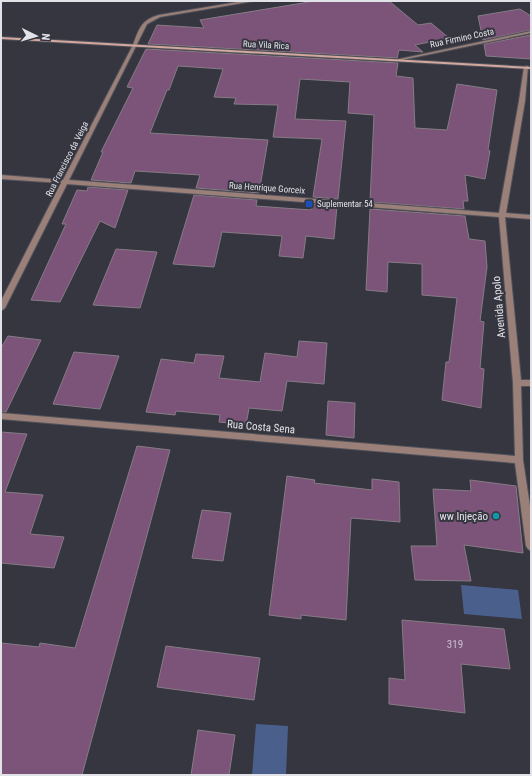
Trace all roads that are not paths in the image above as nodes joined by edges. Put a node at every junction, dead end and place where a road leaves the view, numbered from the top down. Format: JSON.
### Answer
{"nodes":[{"id":1,"x":252,"y":1,"type":"edge"},
{"id":2,"x":531,"y":32,"type":"edge"},
{"id":3,"x":1,"y":38,"type":"edge"},
{"id":4,"x":135,"y":46,"type":"junction"},
{"id":5,"x":397,"y":60,"type":"junction"},
{"id":6,"x":529,"y":68,"type":"edge"},
{"id":7,"x":1,"y":178,"type":"edge"},
{"id":8,"x":65,"y":182,"type":"junction"},
{"id":9,"x":502,"y":215,"type":"junction"},
{"id":10,"x":531,"y":217,"type":"edge"},
{"id":11,"x":1,"y":308,"type":"edge"},
{"id":12,"x":517,"y":383,"type":"junction"},
{"id":13,"x":531,"y":383,"type":"edge"},
{"id":14,"x":1,"y":416,"type":"edge"},
{"id":15,"x":519,"y":460,"type":"junction"},
{"id":16,"x":531,"y":546,"type":"edge"}],
"edges":[{"from":1,"to":4,"type":"street","name":"Rua Francisco da Veiga"},
{"from":2,"to":5,"type":"street","name":"Rua Firmino Costa"},
{"from":3,"to":4,"type":"street","name":"Rua Vila Rica"},
{"from":4,"to":5,"type":"street","name":"Rua Vila Rica"},
{"from":4,"to":8,"type":"street","name":"Rua Francisco da Veiga"},
{"from":5,"to":6,"type":"street","name":"Rua Vila Rica"},
{"from":6,"to":9,"type":"street","name":"Avenida Apolo"},
{"from":7,"to":8,"type":"street","name":"Rua Henrique Gorceix"},
{"from":8,"to":9,"type":"street","name":"Rua Henrique Gorceix"},
{"from":8,"to":11,"type":"street","name":"Rua Francisco da Veiga"},
{"from":9,"to":10,"type":"street","name":"Rua Henrique Gorceix"},
{"from":9,"to":12,"type":"street","name":"Avenida Apolo"},
{"from":12,"to":13,"type":"street"},
{"from":12,"to":15,"type":"street","name":"Avenida Apolo"},
{"from":14,"to":15,"type":"street","name":"Rua Costa Sena"},
{"from":15,"to":16,"type":"street","name":"Avenida Apolo"}]}
